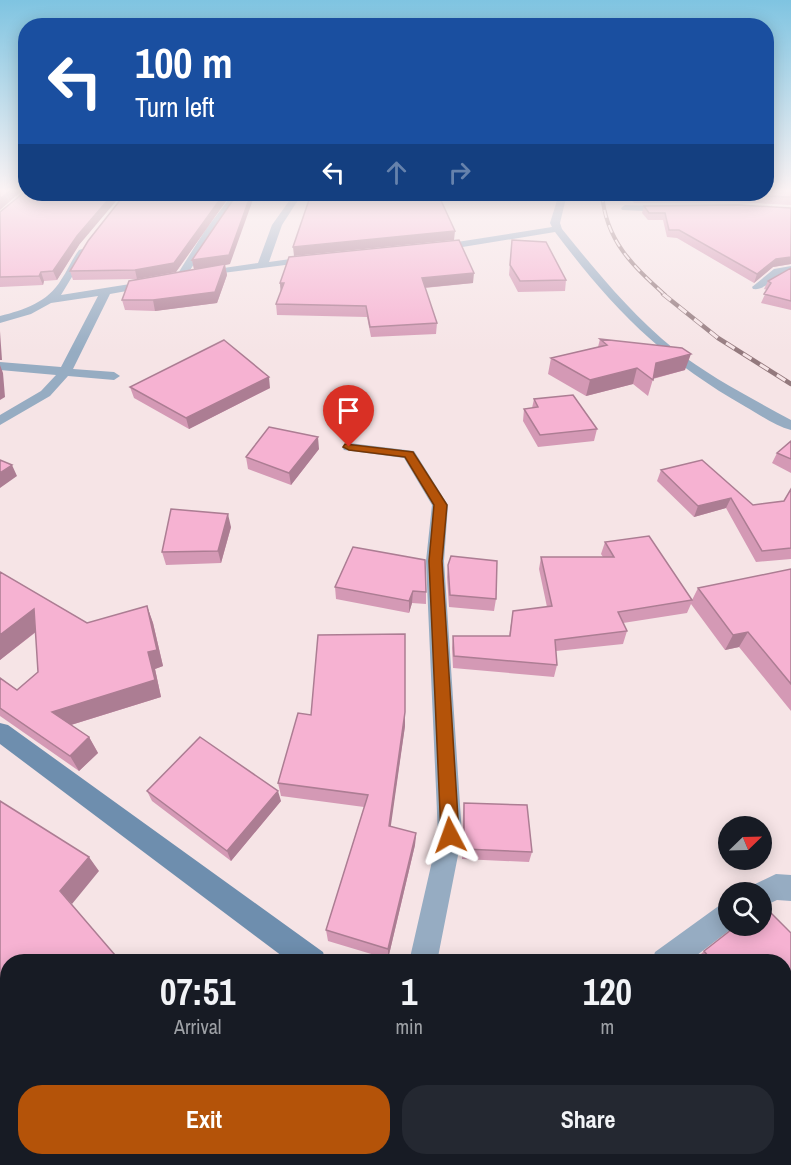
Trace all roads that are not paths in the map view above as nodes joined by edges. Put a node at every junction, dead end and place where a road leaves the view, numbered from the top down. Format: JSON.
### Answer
{"nodes":[{"id":1,"x":89,"y":243,"type":"edge"},
{"id":2,"x":199,"y":243,"type":"edge"},
{"id":3,"x":270,"y":243,"type":"edge"},
{"id":4,"x":465,"y":243,"type":"edge"},
{"id":5,"x":568,"y":243,"type":"edge"},
{"id":6,"x":422,"y":249,"type":"edge"},
{"id":7,"x":325,"y":258,"type":"edge"},
{"id":8,"x":263,"y":264,"type":"junction"},
{"id":9,"x":791,"y":269,"type":"edge"},
{"id":10,"x":170,"y":280,"type":"junction"},
{"id":11,"x":757,"y":287,"type":"edge"},
{"id":12,"x":106,"y":291,"type":"junction"},
{"id":13,"x":51,"y":300,"type":"junction"},
{"id":14,"x":0,"y":320,"type":"edge"},
{"id":15,"x":0,"y":366,"type":"edge"},
{"id":16,"x":63,"y":373,"type":"junction"},
{"id":17,"x":114,"y":376,"type":"dead end"},
{"id":18,"x":0,"y":421,"type":"edge"},
{"id":19,"x":791,"y":426,"type":"edge"},
{"id":20,"x":349,"y":447,"type":"dead end"},
{"id":21,"x":0,"y":732,"type":"edge"},
{"id":22,"x":791,"y":888,"type":"edge"},
{"id":23,"x":772,"y":889,"type":"edge"},
{"id":24,"x":718,"y":922,"type":"edge"},
{"id":25,"x":302,"y":954,"type":"edge"},
{"id":26,"x":425,"y":954,"type":"edge"},
{"id":27,"x":676,"y":954,"type":"edge"}],
"edges":[{"from":1,"to":13,"type":"street"},
{"from":2,"to":10,"type":"street"},
{"from":3,"to":8,"type":"street"},
{"from":4,"to":6,"type":"street"},
{"from":5,"to":19,"type":"street"},
{"from":7,"to":8,"type":"street"},
{"from":8,"to":10,"type":"street"},
{"from":9,"to":11,"type":"street"},
{"from":10,"to":12,"type":"street"},
{"from":12,"to":13,"type":"street"},
{"from":12,"to":16,"type":"street"},
{"from":13,"to":14,"type":"street"},
{"from":15,"to":16,"type":"street"},
{"from":16,"to":17,"type":"street"},
{"from":16,"to":18,"type":"street"},
{"from":20,"to":26,"type":"street"},
{"from":21,"to":25,"type":"street"},
{"from":22,"to":23,"type":"street"},
{"from":24,"to":27,"type":"street"}]}
